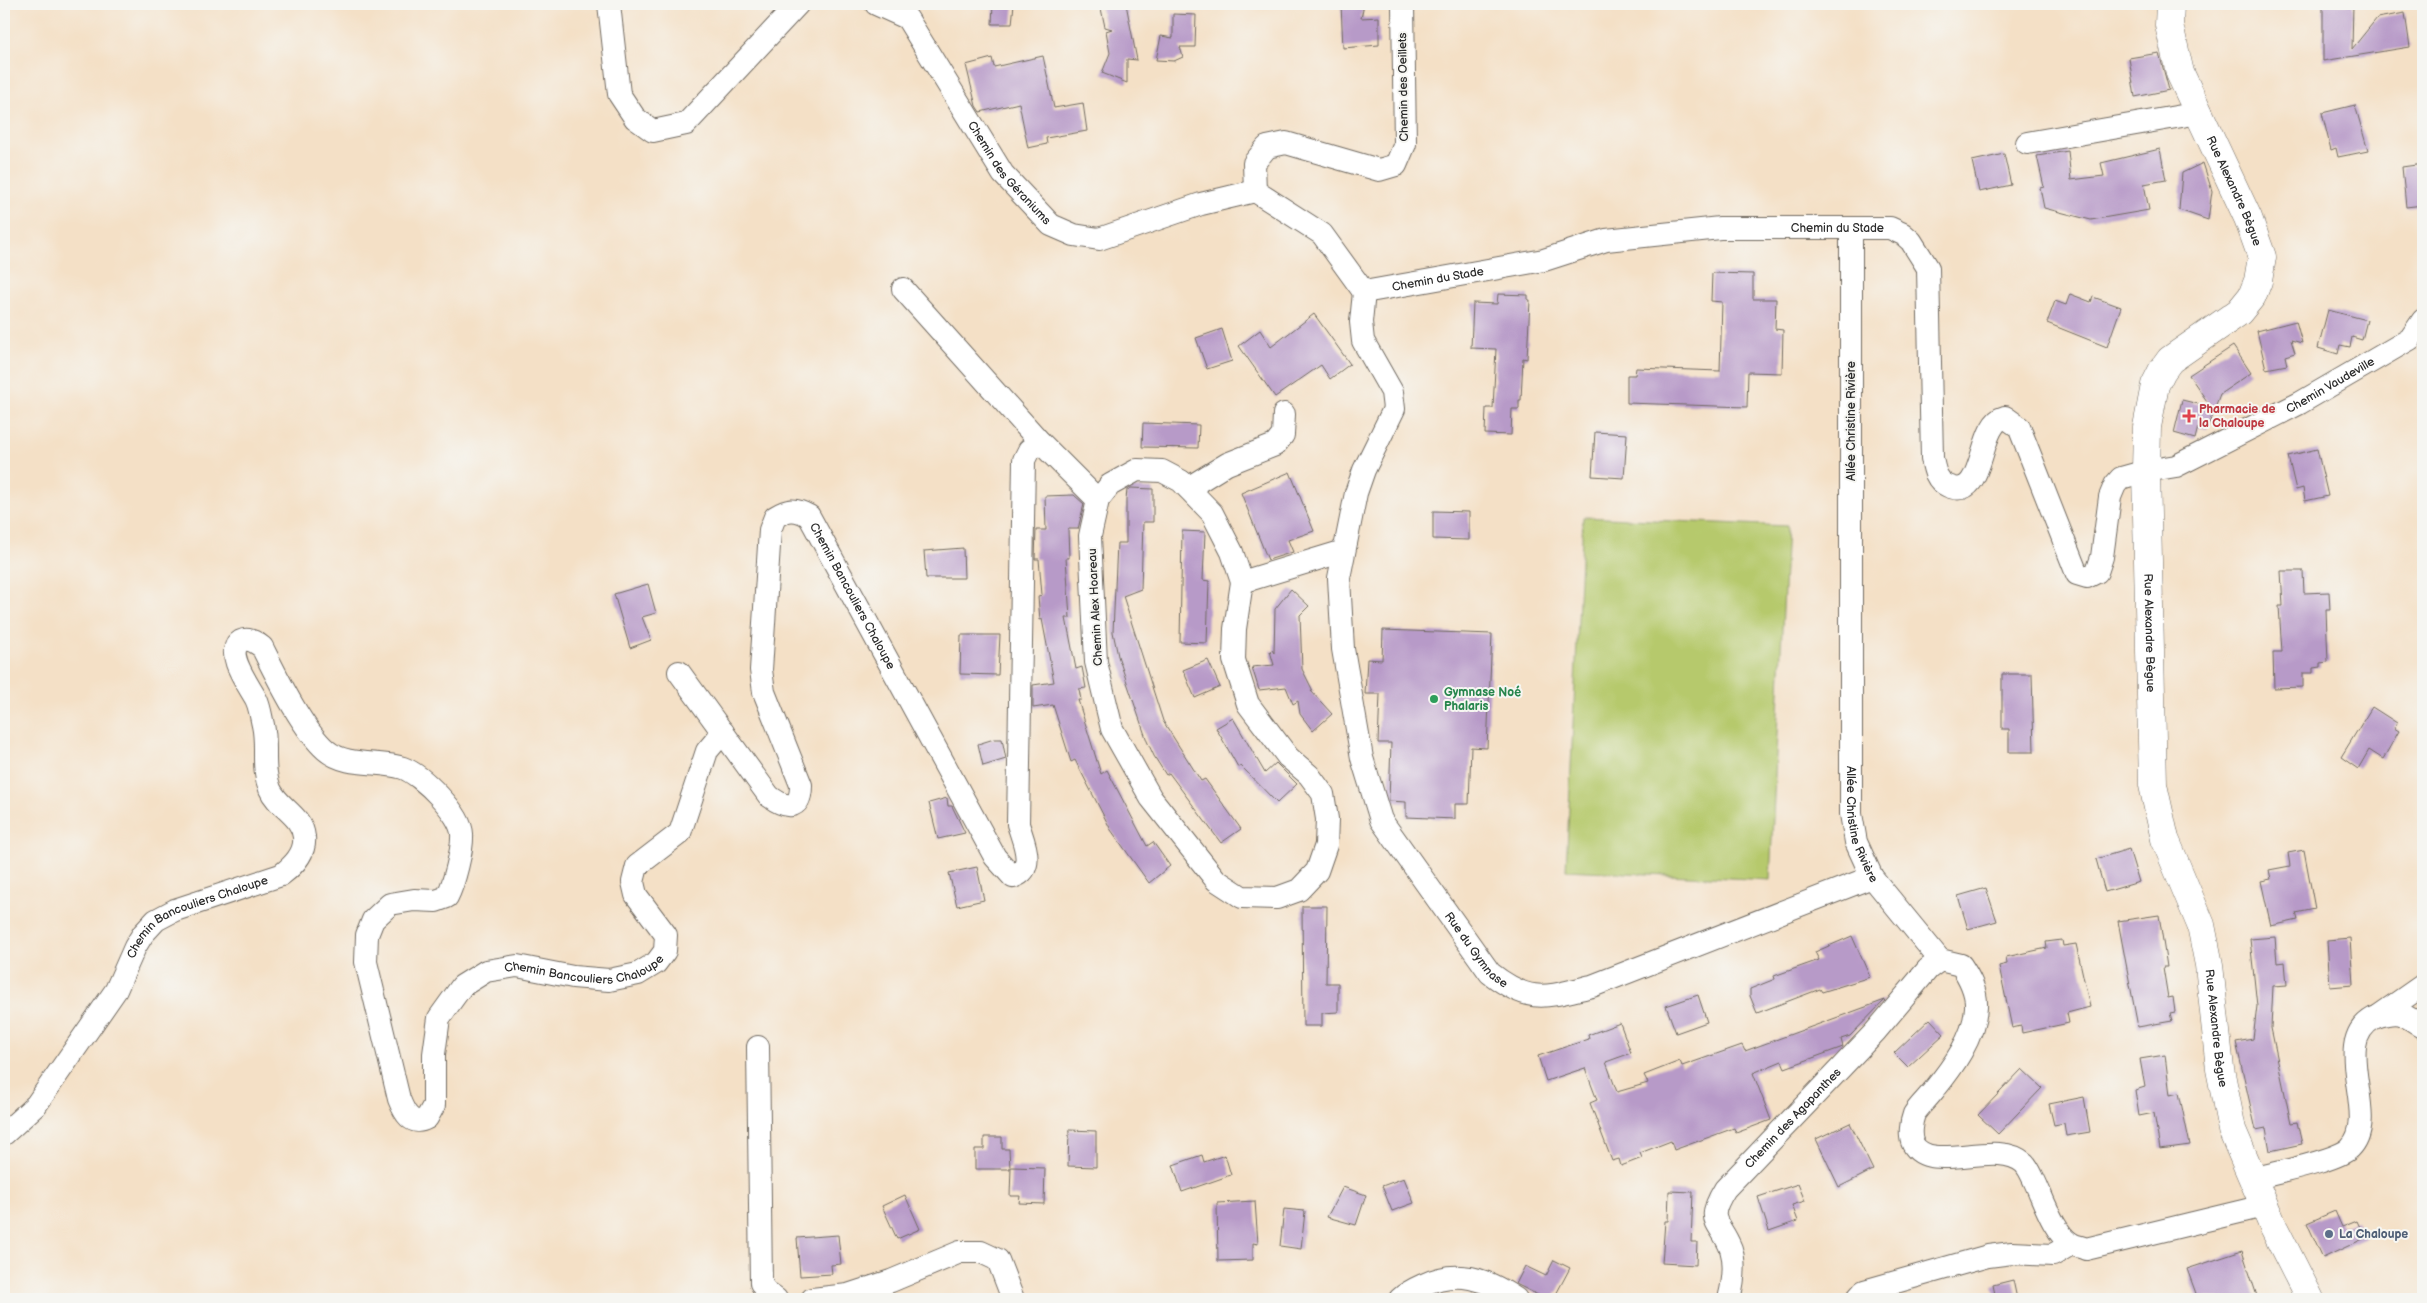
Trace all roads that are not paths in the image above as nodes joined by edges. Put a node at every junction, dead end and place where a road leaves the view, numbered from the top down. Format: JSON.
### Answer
{"nodes":[{"id":1,"x":609,"y":4,"type":"edge"},
{"id":2,"x":798,"y":4,"type":"edge"},
{"id":3,"x":876,"y":4,"type":"edge"},
{"id":4,"x":1403,"y":4,"type":"edge"},
{"id":5,"x":2170,"y":4,"type":"edge"},
{"id":6,"x":2199,"y":113,"type":"junction"},
{"id":7,"x":2027,"y":143,"type":"dead end"},
{"id":8,"x":1255,"y":191,"type":"junction"},
{"id":9,"x":1851,"y":228,"type":"junction"},
{"id":10,"x":903,"y":288,"type":"dead end"},
{"id":11,"x":1364,"y":292,"type":"junction"},
{"id":12,"x":2423,"y":320,"type":"edge"},
{"id":13,"x":1284,"y":414,"type":"dead end"},
{"id":14,"x":1040,"y":442,"type":"junction"},
{"id":15,"x":2146,"y":471,"type":"junction"},
{"id":16,"x":1188,"y":488,"type":"junction"},
{"id":17,"x":1098,"y":500,"type":"junction"},
{"id":18,"x":1344,"y":551,"type":"junction"},
{"id":19,"x":1242,"y":582,"type":"junction"},
{"id":20,"x":679,"y":672,"type":"dead end"},
{"id":21,"x":723,"y":732,"type":"junction"},
{"id":22,"x":1872,"y":877,"type":"junction"},
{"id":23,"x":1940,"y":960,"type":"junction"},
{"id":24,"x":2423,"y":985,"type":"edge"},
{"id":25,"x":2380,"y":1015,"type":"junction"},
{"id":26,"x":2423,"y":1026,"type":"edge"},
{"id":27,"x":758,"y":1047,"type":"dead end"},
{"id":28,"x":4,"y":1134,"type":"edge"},
{"id":29,"x":2253,"y":1179,"type":"junction"},
{"id":30,"x":2264,"y":1206,"type":"junction"},
{"id":31,"x":2070,"y":1244,"type":"junction"},
{"id":32,"x":776,"y":1299,"type":"edge"},
{"id":33,"x":812,"y":1299,"type":"edge"},
{"id":34,"x":1013,"y":1299,"type":"edge"},
{"id":35,"x":1400,"y":1299,"type":"edge"},
{"id":36,"x":1516,"y":1299,"type":"edge"},
{"id":37,"x":1729,"y":1299,"type":"edge"},
{"id":38,"x":1857,"y":1299,"type":"edge"},
{"id":39,"x":2310,"y":1299,"type":"edge"}],
"edges":[{"from":1,"to":2,"type":"street"},
{"from":3,"to":8,"type":"street","name":"Chemin des Géraniums"},
{"from":4,"to":8,"type":"street","name":"Chemin des Oeillets"},
{"from":5,"to":6,"type":"main road","name":"Rue Alexandre Bègue"},
{"from":6,"to":7,"type":"street"},
{"from":6,"to":15,"type":"main road","name":"Rue Alexandre Bègue"},
{"from":8,"to":11,"type":"street"},
{"from":9,"to":11,"type":"street","name":"Chemin du Stade"},
{"from":9,"to":15,"type":"street","name":"Chemin du Stade"},
{"from":9,"to":22,"type":"street","name":"Allée Christine Rivière"},
{"from":10,"to":14,"type":"street"},
{"from":11,"to":18,"type":"street"},
{"from":12,"to":15,"type":"street","name":"Chemin Vaudeville"},
{"from":13,"to":16,"type":"street"},
{"from":14,"to":17,"type":"street"},
{"from":14,"to":21,"type":"street","name":"Chemin Bancouliers Chaloupe"},
{"from":15,"to":29,"type":"main road","name":"Rue Alexandre Bègue"},
{"from":16,"to":17,"type":"street","name":"Chemin Alex Hoareau"},
{"from":16,"to":19,"type":"street","name":"Chemin Alex Hoareau"},
{"from":17,"to":19,"type":"street","name":"Chemin Alex Hoareau"},
{"from":18,"to":19,"type":"street"},
{"from":18,"to":22,"type":"street","name":"Rue du Gymnase"},
{"from":20,"to":21,"type":"street"},
{"from":21,"to":28,"type":"street","name":"Chemin Bancouliers Chaloupe"},
{"from":22,"to":23,"type":"street","name":"Allée Christine Rivière"},
{"from":23,"to":31,"type":"street"},
{"from":23,"to":37,"type":"street","name":"Chemin des Agapanthes"},
{"from":24,"to":25,"type":"street"},
{"from":25,"to":26,"type":"street"},
{"from":25,"to":29,"type":"street"},
{"from":27,"to":32,"type":"street"},
{"from":29,"to":30,"type":"main road","name":"Rue Alexandre Bègue"},
{"from":30,"to":31,"type":"street"},
{"from":30,"to":39,"type":"main road","name":"Rue Alexandre Bègue"},
{"from":31,"to":38,"type":"street"},
{"from":33,"to":34,"type":"street"},
{"from":35,"to":36,"type":"street"}]}
